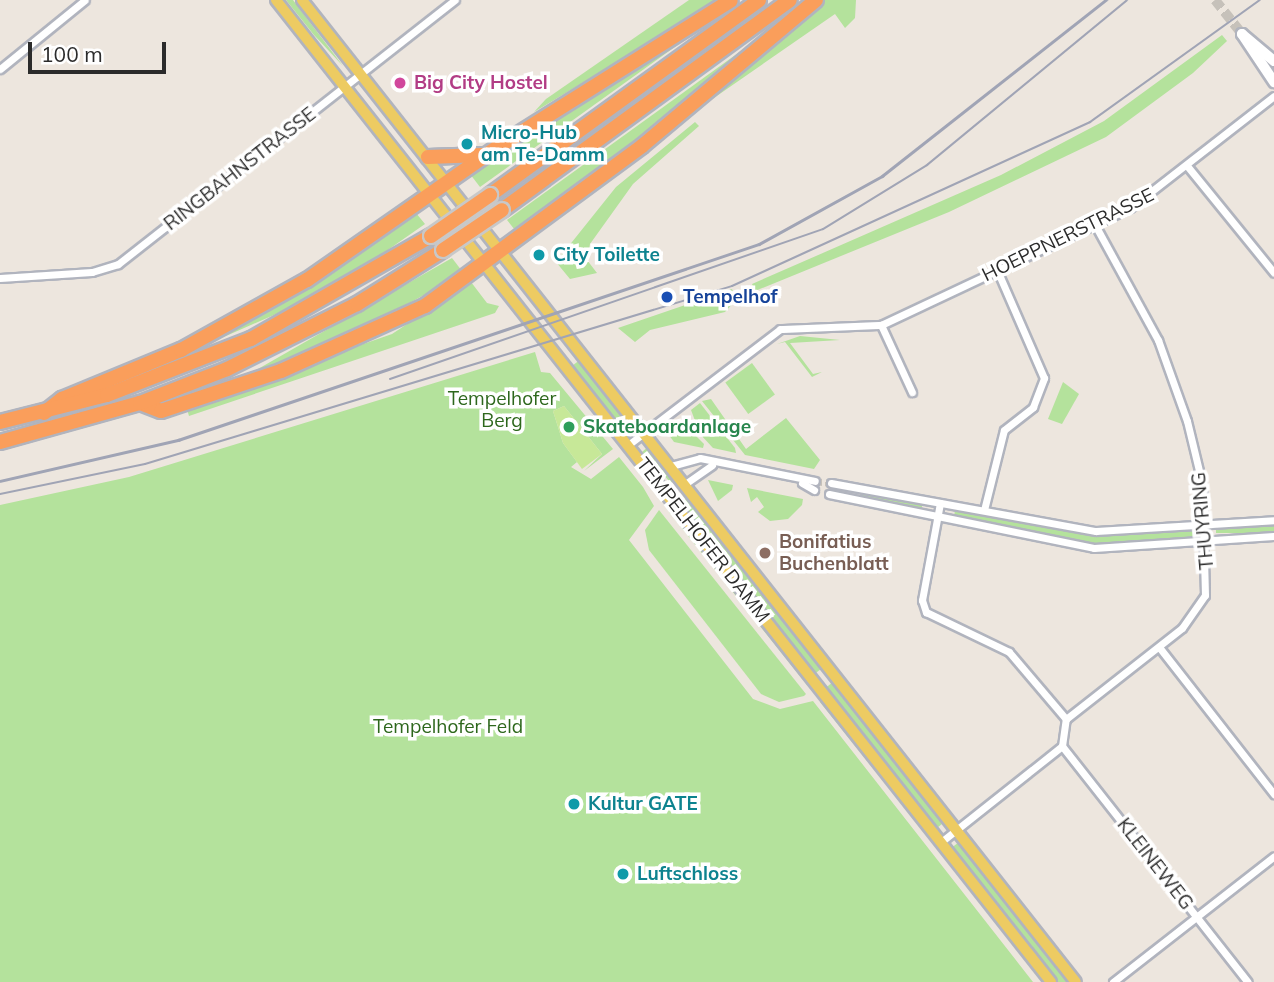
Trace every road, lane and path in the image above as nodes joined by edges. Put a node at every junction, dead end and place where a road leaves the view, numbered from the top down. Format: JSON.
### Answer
{"nodes":[{"id":1,"x":85,"y":0,"type":"edge"},
{"id":2,"x":276,"y":0,"type":"edge"},
{"id":3,"x":303,"y":0,"type":"edge"},
{"id":4,"x":455,"y":0,"type":"edge"},
{"id":5,"x":731,"y":0,"type":"edge"},
{"id":6,"x":759,"y":0,"type":"edge"},
{"id":7,"x":790,"y":0,"type":"edge"},
{"id":8,"x":816,"y":0,"type":"edge"},
{"id":9,"x":1274,"y":61,"type":"edge"},
{"id":10,"x":0,"y":69,"type":"edge"},
{"id":11,"x":362,"y":73,"type":"junction"},
{"id":12,"x":1274,"y":82,"type":"edge"},
{"id":13,"x":346,"y":86,"type":"junction"},
{"id":14,"x":1274,"y":96,"type":"edge"},
{"id":15,"x":493,"y":151,"type":"junction"},
{"id":16,"x":428,"y":157,"type":"junction"},
{"id":17,"x":1188,"y":167,"type":"junction"},
{"id":18,"x":449,"y":183,"type":"junction"},
{"id":19,"x":432,"y":195,"type":"junction"},
{"id":20,"x":1095,"y":225,"type":"junction"},
{"id":21,"x":503,"y":251,"type":"junction"},
{"id":22,"x":485,"y":264,"type":"junction"},
{"id":23,"x":997,"y":270,"type":"junction"},
{"id":24,"x":1274,"y":273,"type":"edge"},
{"id":25,"x":0,"y":278,"type":"edge"},
{"id":26,"x":881,"y":325,"type":"junction"},
{"id":27,"x":912,"y":392,"type":"dead end"},
{"id":28,"x":141,"y":403,"type":"junction"},
{"id":29,"x":44,"y":413,"type":"junction"},
{"id":30,"x":0,"y":422,"type":"edge"},
{"id":31,"x":645,"y":432,"type":"junction"},
{"id":32,"x":0,"y":442,"type":"edge"},
{"id":33,"x":628,"y":445,"type":"junction"},
{"id":34,"x":712,"y":465,"type":"junction"},
{"id":35,"x":671,"y":466,"type":"junction"},
{"id":36,"x":816,"y":481,"type":"tunnel mouth"},
{"id":37,"x":801,"y":483,"type":"junction"},
{"id":38,"x":685,"y":484,"type":"junction"},
{"id":39,"x":831,"y":484,"type":"tunnel mouth"},
{"id":40,"x":847,"y":486,"type":"junction"},
{"id":41,"x":814,"y":491,"type":"tunnel mouth"},
{"id":42,"x":829,"y":494,"type":"tunnel mouth"},
{"id":43,"x":669,"y":497,"type":"junction"},
{"id":44,"x":844,"y":498,"type":"junction"},
{"id":45,"x":940,"y":503,"type":"junction"},
{"id":46,"x":984,"y":510,"type":"junction"},
{"id":47,"x":937,"y":517,"type":"junction"},
{"id":48,"x":1274,"y":520,"type":"edge"},
{"id":49,"x":1206,"y":524,"type":"junction"},
{"id":50,"x":1274,"y":536,"type":"edge"},
{"id":51,"x":1207,"y":541,"type":"junction"},
{"id":52,"x":1159,"y":647,"type":"junction"},
{"id":53,"x":834,"y":674,"type":"junction"},
{"id":54,"x":819,"y":687,"type":"junction"},
{"id":55,"x":1066,"y":719,"type":"junction"},
{"id":56,"x":1062,"y":746,"type":"junction"},
{"id":57,"x":1274,"y":794,"type":"edge"},
{"id":58,"x":956,"y":829,"type":"junction"},
{"id":59,"x":940,"y":842,"type":"junction"},
{"id":60,"x":1274,"y":856,"type":"edge"},
{"id":61,"x":1196,"y":916,"type":"junction"},
{"id":62,"x":1051,"y":982,"type":"edge"},
{"id":63,"x":1076,"y":982,"type":"edge"},
{"id":64,"x":1113,"y":982,"type":"edge"},
{"id":65,"x":1248,"y":982,"type":"edge"}],
"edges":[{"from":1,"to":10,"type":"street"},
{"from":2,"to":13,"type":"main road","name":"TEMPELHOFER DAMM"},
{"from":3,"to":11,"type":"main road","name":"TEMPELHOFER DAMM"},
{"from":4,"to":11,"type":"street","name":"RINGBAHNSTRASSE"},
{"from":5,"to":15,"type":"highway"},
{"from":6,"to":29,"type":"highway","bridge":true},
{"from":7,"to":28,"type":"highway","bridge":true},
{"from":8,"to":21,"type":"highway"},
{"from":9,"to":12,"type":"main road"},
{"from":11,"to":13,"type":"street","name":"RINGBAHNSTRASSE"},
{"from":11,"to":16,"type":"main road","name":"TEMPELHOFER DAMM"},
{"from":13,"to":19,"type":"main road","name":"TEMPELHOFER DAMM"},
{"from":13,"to":25,"type":"street","name":"RINGBAHNSTRASSE"},
{"from":14,"to":17,"type":"street","name":"HOEPPNERSTRASSE"},
{"from":15,"to":16,"type":"highway"},
{"from":15,"to":18,"type":"highway"},
{"from":16,"to":18,"type":"main road","name":"TEMPELHOFER DAMM"},
{"from":17,"to":20,"type":"street","name":"HOEPPNERSTRASSE"},
{"from":17,"to":24,"type":"street"},
{"from":18,"to":19,"type":"highway"},
{"from":18,"to":21,"type":"main road","name":"TEMPELHOFER DAMM"},
{"from":19,"to":22,"type":"main road","name":"TEMPELHOFER DAMM"},
{"from":19,"to":29,"type":"highway"},
{"from":20,"to":23,"type":"street","name":"HOEPPNERSTRASSE"},
{"from":20,"to":49,"type":"street","name":"THUYRING"},
{"from":21,"to":22,"type":"highway"},
{"from":21,"to":31,"type":"main road","name":"TEMPELHOFER DAMM"},
{"from":22,"to":28,"type":"highway"},
{"from":22,"to":33,"type":"main road","name":"TEMPELHOFER DAMM"},
{"from":23,"to":26,"type":"street","name":"HOEPPNERSTRASSE"},
{"from":23,"to":46,"type":"street"},
{"from":26,"to":27,"type":"street"},
{"from":26,"to":31,"type":"street","name":"HOEPPNERSTRASSE"},
{"from":28,"to":32,"type":"highway"},
{"from":29,"to":30,"type":"highway"},
{"from":31,"to":33,"type":"street","name":"HOEPPNERSTRASSE"},
{"from":31,"to":35,"type":"main road","name":"TEMPELHOFER DAMM"},
{"from":33,"to":43,"type":"main road","name":"TEMPELHOFER DAMM"},
{"from":34,"to":35,"type":"street"},
{"from":34,"to":37,"type":"street"},
{"from":34,"to":38,"type":"street"},
{"from":35,"to":38,"type":"main road","name":"TEMPELHOFER DAMM"},
{"from":36,"to":37,"type":"street"},
{"from":37,"to":41,"type":"street"},
{"from":38,"to":43,"type":"main road"},
{"from":38,"to":53,"type":"main road","name":"TEMPELHOFER DAMM"},
{"from":39,"to":40,"type":"street"},
{"from":40,"to":44,"type":"street"},
{"from":40,"to":45,"type":"street"},
{"from":42,"to":44,"type":"street"},
{"from":43,"to":54,"type":"main road","name":"TEMPELHOFER DAMM"},
{"from":44,"to":47,"type":"street"},
{"from":45,"to":46,"type":"street"},
{"from":45,"to":47,"type":"street"},
{"from":46,"to":49,"type":"street"},
{"from":47,"to":51,"type":"street"},
{"from":47,"to":55,"type":"street"},
{"from":48,"to":49,"type":"street"},
{"from":49,"to":51,"type":"street","name":"THUYRING"},
{"from":50,"to":51,"type":"street"},
{"from":51,"to":52,"type":"street","name":"THUYRING"},
{"from":52,"to":55,"type":"street","name":"THUYRING"},
{"from":52,"to":57,"type":"street"},
{"from":53,"to":54,"type":"main road"},
{"from":53,"to":58,"type":"main road","name":"TEMPELHOFER DAMM"},
{"from":54,"to":59,"type":"main road","name":"TEMPELHOFER DAMM"},
{"from":55,"to":56,"type":"street"},
{"from":56,"to":58,"type":"street"},
{"from":56,"to":61,"type":"street","name":"KLEINEWEG"},
{"from":58,"to":59,"type":"street"},
{"from":58,"to":63,"type":"main road","name":"TEMPELHOFER DAMM"},
{"from":59,"to":62,"type":"main road","name":"TEMPELHOFER DAMM"},
{"from":60,"to":61,"type":"street"},
{"from":61,"to":64,"type":"street"},
{"from":61,"to":65,"type":"street","name":"KLEINEWEG"}]}
